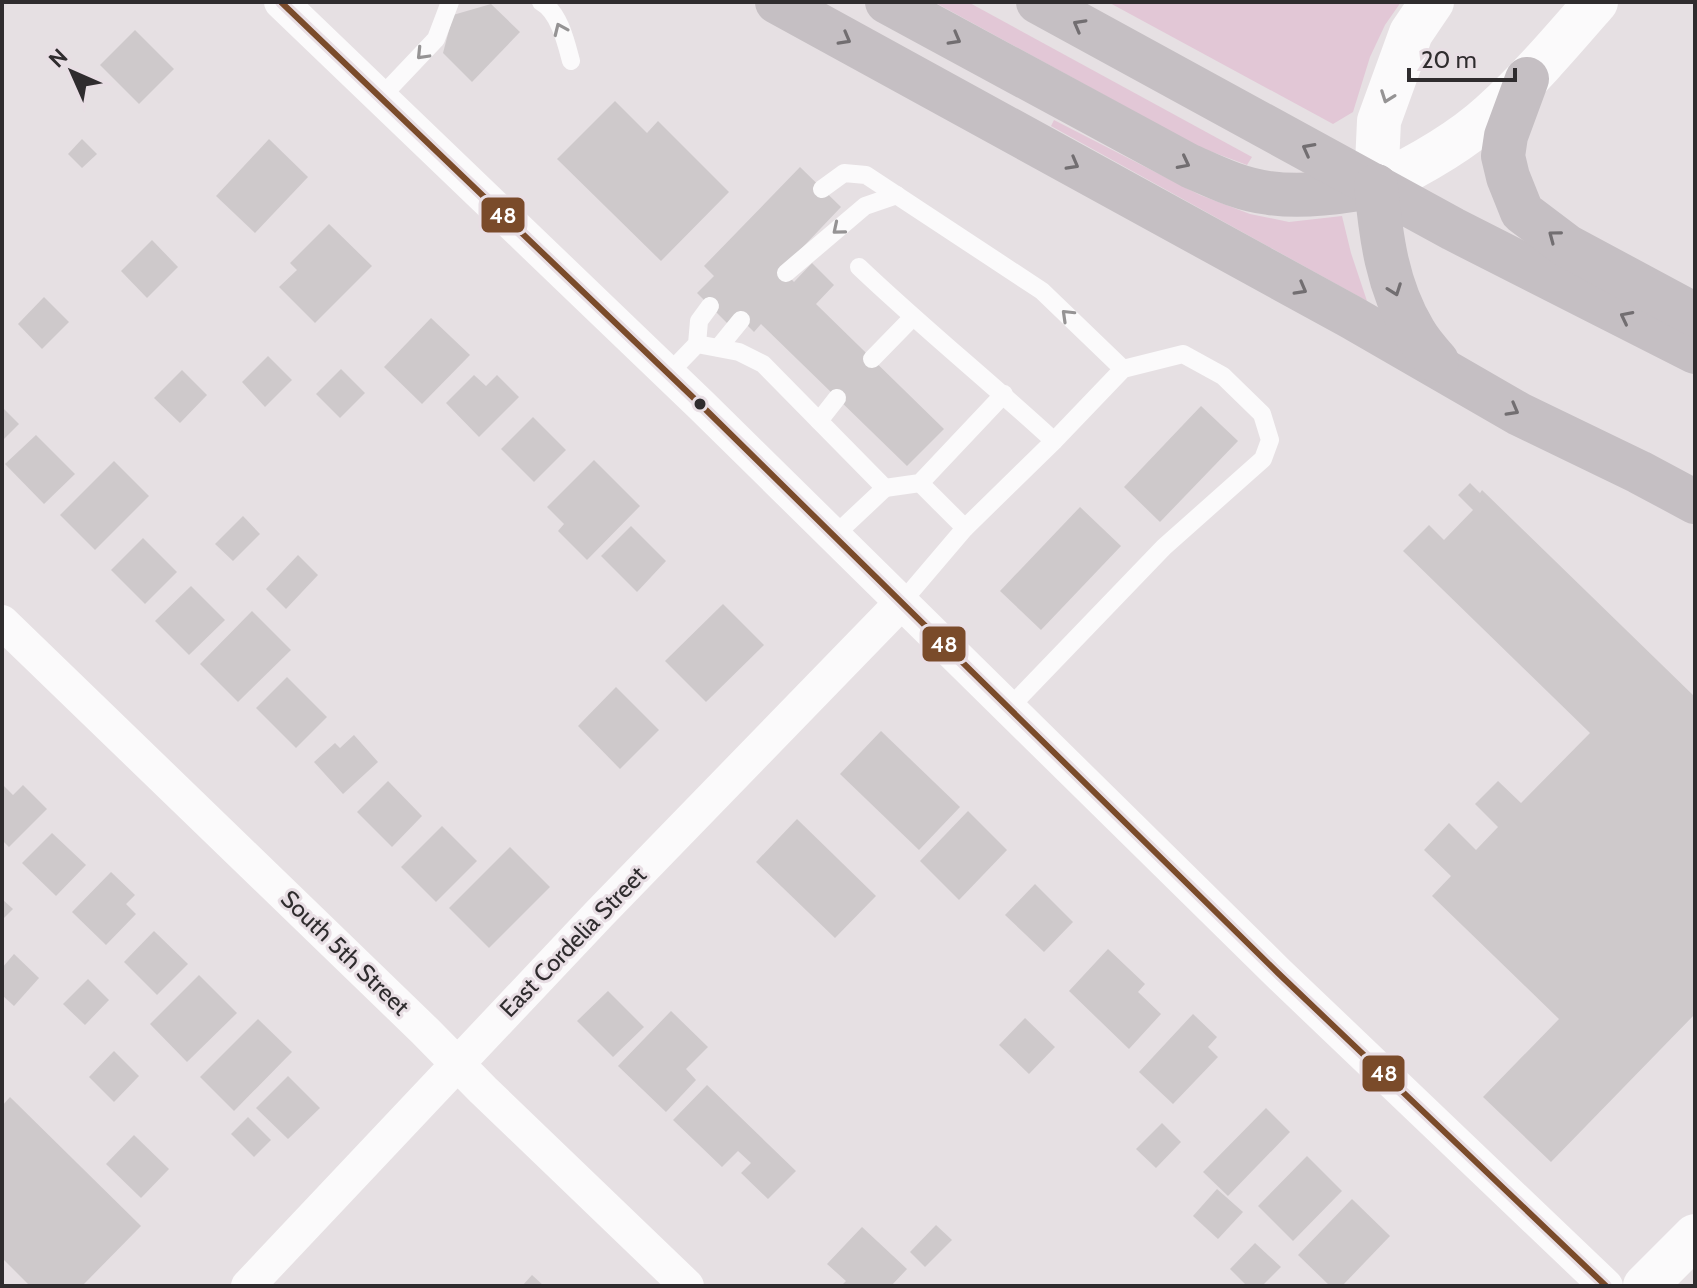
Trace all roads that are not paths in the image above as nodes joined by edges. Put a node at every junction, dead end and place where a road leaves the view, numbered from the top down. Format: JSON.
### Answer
{"nodes":[{"id":1,"x":281,"y":2,"type":"edge"},
{"id":2,"x":450,"y":2,"type":"edge"},
{"id":3,"x":541,"y":2,"type":"edge"},
{"id":4,"x":777,"y":2,"type":"edge"},
{"id":5,"x":887,"y":2,"type":"edge"},
{"id":6,"x":1038,"y":2,"type":"edge"},
{"id":7,"x":1432,"y":2,"type":"edge"},
{"id":8,"x":1596,"y":2,"type":"edge"},
{"id":9,"x":571,"y":61,"type":"dead end"},
{"id":10,"x":1527,"y":79,"type":"junction"},
{"id":11,"x":381,"y":97,"type":"junction"},
{"id":12,"x":1376,"y":186,"type":"junction"},
{"id":13,"x":822,"y":189,"type":"dead end"},
{"id":14,"x":897,"y":195,"type":"junction"},
{"id":15,"x":859,"y":267,"type":"dead end"},
{"id":16,"x":786,"y":273,"type":"dead end"},
{"id":17,"x":710,"y":306,"type":"dead end"},
{"id":18,"x":1695,"y":315,"type":"edge"},
{"id":19,"x":912,"y":318,"type":"junction"},
{"id":20,"x":741,"y":320,"type":"dead end"},
{"id":21,"x":697,"y":344,"type":"junction"},
{"id":22,"x":719,"y":347,"type":"junction"},
{"id":23,"x":1695,"y":352,"type":"edge"},
{"id":24,"x":872,"y":359,"type":"dead end"},
{"id":25,"x":1123,"y":369,"type":"junction"},
{"id":26,"x":1445,"y":372,"type":"junction"},
{"id":27,"x":668,"y":374,"type":"junction"},
{"id":28,"x":1004,"y":394,"type":"junction"},
{"id":29,"x":837,"y":398,"type":"dead end"},
{"id":30,"x":819,"y":421,"type":"junction"},
{"id":31,"x":1054,"y":441,"type":"junction"},
{"id":32,"x":1639,"y":472,"type":"junction"},
{"id":33,"x":920,"y":483,"type":"junction"},
{"id":34,"x":885,"y":488,"type":"junction"},
{"id":35,"x":1695,"y":502,"type":"edge"},
{"id":36,"x":965,"y":528,"type":"junction"},
{"id":37,"x":835,"y":535,"type":"junction"},
{"id":38,"x":1695,"y":536,"type":"edge"},
{"id":39,"x":902,"y":602,"type":"junction"},
{"id":40,"x":2,"y":622,"type":"edge"},
{"id":41,"x":1009,"y":708,"type":"junction"},
{"id":42,"x":457,"y":1064,"type":"junction"},
{"id":43,"x":1695,"y":1236,"type":"edge"},
{"id":44,"x":248,"y":1286,"type":"edge"},
{"id":45,"x":687,"y":1286,"type":"edge"},
{"id":46,"x":1606,"y":1286,"type":"edge"},
{"id":47,"x":1645,"y":1286,"type":"edge"}],
"edges":[{"from":1,"to":11,"type":"street"},
{"from":2,"to":11,"type":"lane","one_way":true},
{"from":9,"to":3,"type":"lane","one_way":true},
{"from":4,"to":26,"type":"main road","one_way":true},
{"from":5,"to":12,"type":"main road","one_way":true},
{"from":12,"to":6,"type":"main road","one_way":true},
{"from":7,"to":12,"type":"main road","one_way":true},
{"from":8,"to":10,"type":"main road"},
{"from":10,"to":12,"type":"main road"},
{"from":18,"to":10,"type":"main road","one_way":true},
{"from":11,"to":27,"type":"street"},
{"from":23,"to":12,"type":"main road","one_way":true},
{"from":12,"to":26,"type":"main road","one_way":true},
{"from":13,"to":14,"type":"lane"},
{"from":14,"to":16,"type":"lane","one_way":true},
{"from":25,"to":14,"type":"lane","one_way":true},
{"from":15,"to":19,"type":"lane"},
{"from":17,"to":21,"type":"lane"},
{"from":19,"to":24,"type":"lane"},
{"from":19,"to":28,"type":"lane"},
{"from":20,"to":22,"type":"lane"},
{"from":21,"to":22,"type":"lane"},
{"from":21,"to":27,"type":"lane"},
{"from":22,"to":30,"type":"lane"},
{"from":25,"to":31,"type":"lane"},
{"from":25,"to":41,"type":"lane"},
{"from":26,"to":32,"type":"main road","one_way":true},
{"from":27,"to":37,"type":"street"},
{"from":28,"to":31,"type":"lane"},
{"from":28,"to":33,"type":"lane"},
{"from":29,"to":30,"type":"lane"},
{"from":30,"to":34,"type":"lane"},
{"from":31,"to":36,"type":"lane"},
{"from":32,"to":35,"type":"main road"},
{"from":32,"to":38,"type":"main road"},
{"from":33,"to":34,"type":"lane"},
{"from":33,"to":36,"type":"lane"},
{"from":34,"to":37,"type":"lane"},
{"from":36,"to":39,"type":"lane"},
{"from":37,"to":39,"type":"street"},
{"from":39,"to":41,"type":"street"},
{"from":39,"to":42,"type":"street","name":"East Cordelia Street"},
{"from":40,"to":42,"type":"street","name":"South 5th Street"},
{"from":41,"to":46,"type":"street"},
{"from":42,"to":44,"type":"street","name":"East Cordelia Street"},
{"from":42,"to":45,"type":"street","name":"South 5th Street"},
{"from":43,"to":47,"type":"main road"}]}
